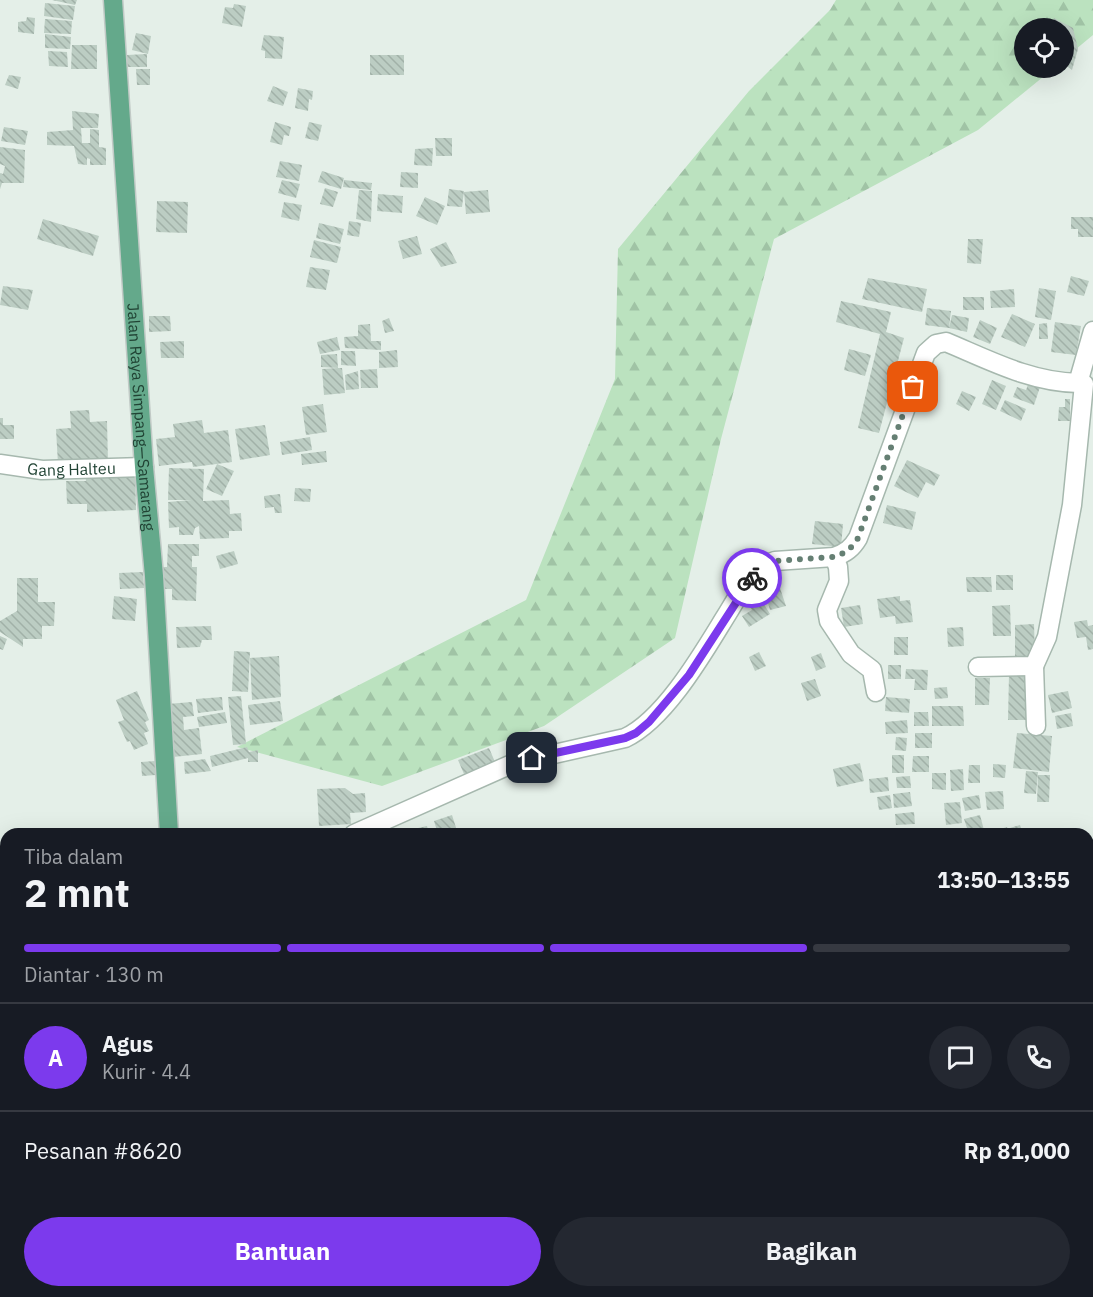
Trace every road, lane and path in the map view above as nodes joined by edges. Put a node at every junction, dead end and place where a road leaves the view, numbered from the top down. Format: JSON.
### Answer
{"nodes":[{"id":1,"x":113,"y":0,"type":"edge"},
{"id":2,"x":1093,"y":331,"type":"edge"},
{"id":3,"x":1085,"y":384,"type":"edge"},
{"id":4,"x":0,"y":464,"type":"edge"},
{"id":5,"x":144,"y":466,"type":"junction"},
{"id":6,"x":834,"y":557,"type":"junction"},
{"id":7,"x":1034,"y":666,"type":"junction"},
{"id":8,"x":978,"y":667,"type":"dead end"},
{"id":9,"x":876,"y":692,"type":"dead end"},
{"id":10,"x":1036,"y":726,"type":"dead end"},
{"id":11,"x":170,"y":828,"type":"edge"},
{"id":12,"x":367,"y":828,"type":"edge"}],
"edges":[{"from":1,"to":5,"type":"main road","name":"Jalan Raya Simpang—Samarang"},
{"from":2,"to":3,"type":"street"},
{"from":3,"to":6,"type":"street"},
{"from":3,"to":7,"type":"street"},
{"from":4,"to":5,"type":"street","name":"Gang Halteu"},
{"from":5,"to":11,"type":"main road","name":"Jalan Raya Simpang—Samarang"},
{"from":6,"to":9,"type":"street"},
{"from":6,"to":12,"type":"street"},
{"from":7,"to":8,"type":"street"},
{"from":7,"to":10,"type":"street"}]}
